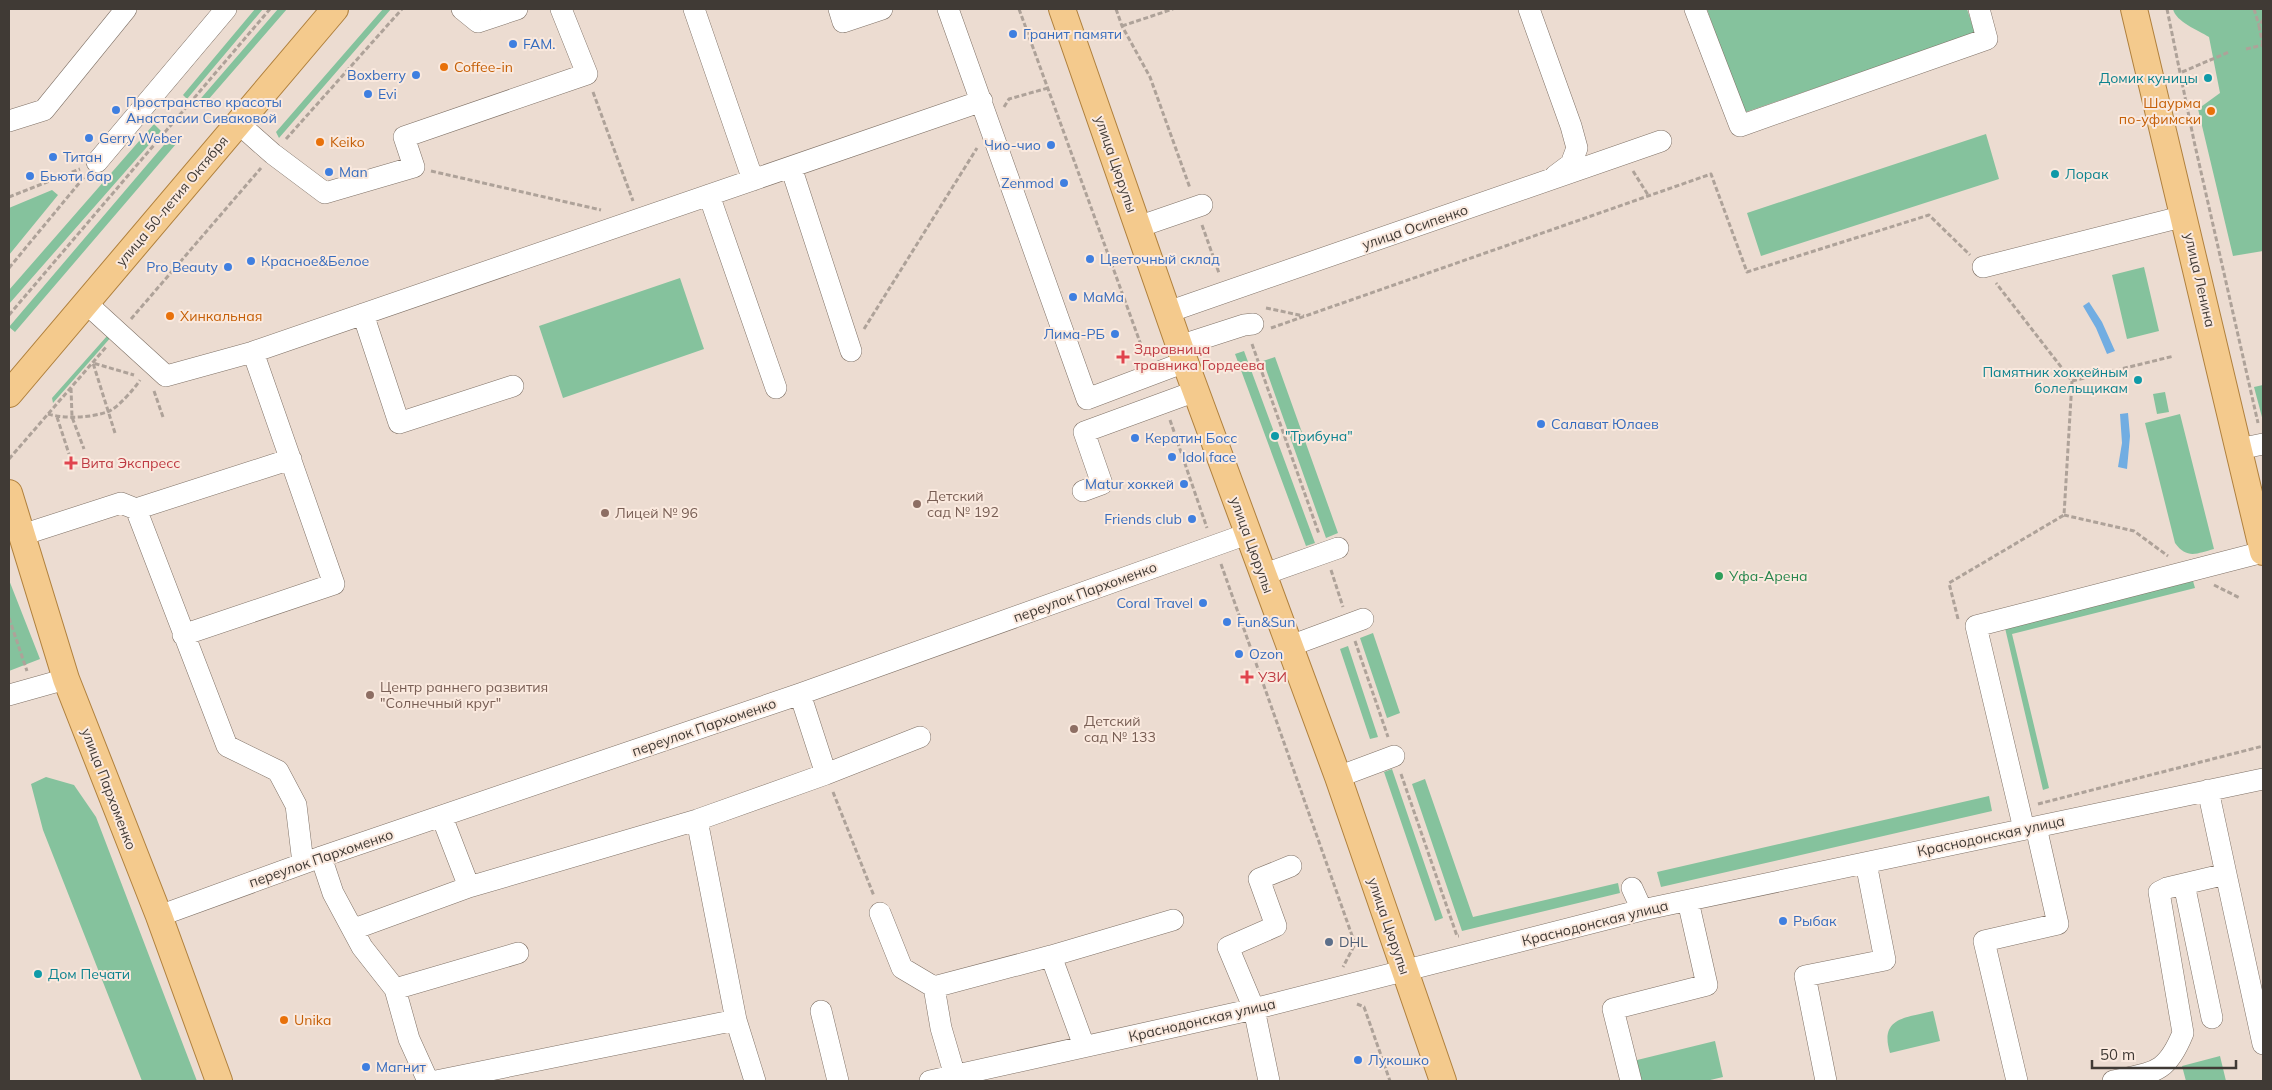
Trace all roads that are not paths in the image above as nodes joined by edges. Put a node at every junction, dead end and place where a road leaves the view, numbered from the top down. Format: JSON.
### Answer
{"nodes":[{"id":1,"x":126,"y":9,"type":"edge"},
{"id":2,"x":226,"y":9,"type":"edge"},
{"id":3,"x":335,"y":9,"type":"edge"},
{"id":4,"x":462,"y":9,"type":"edge"},
{"id":5,"x":517,"y":9,"type":"edge"},
{"id":6,"x":561,"y":9,"type":"edge"},
{"id":7,"x":694,"y":9,"type":"edge"},
{"id":8,"x":839,"y":9,"type":"edge"},
{"id":9,"x":882,"y":9,"type":"edge"},
{"id":10,"x":948,"y":9,"type":"edge"},
{"id":11,"x":1062,"y":9,"type":"edge"},
{"id":12,"x":1529,"y":9,"type":"edge"},
{"id":13,"x":1695,"y":9,"type":"edge"},
{"id":14,"x":1979,"y":9,"type":"edge"},
{"id":15,"x":2134,"y":9,"type":"edge"},
{"id":16,"x":982,"y":101,"type":"junction"},
{"id":17,"x":9,"y":121,"type":"edge"},
{"id":18,"x":238,"y":123,"type":"junction"},
{"id":19,"x":1661,"y":141,"type":"dead end"},
{"id":20,"x":97,"y":162,"type":"road end"},
{"id":21,"x":791,"y":167,"type":"junction"},
{"id":22,"x":753,"y":180,"type":"junction"},
{"id":23,"x":1550,"y":180,"type":"junction"},
{"id":24,"x":709,"y":195,"type":"junction"},
{"id":25,"x":1199,"y":206,"type":"road end"},
{"id":26,"x":2185,"y":216,"type":"junction"},
{"id":27,"x":1138,"y":227,"type":"junction"},
{"id":28,"x":1983,"y":267,"type":"road end"},
{"id":29,"x":86,"y":303,"type":"junction"},
{"id":30,"x":1168,"y":312,"type":"junction"},
{"id":31,"x":362,"y":314,"type":"junction"},
{"id":32,"x":1251,"y":323,"type":"road end"},
{"id":33,"x":851,"y":351,"type":"road end"},
{"id":34,"x":253,"y":352,"type":"junction"},
{"id":35,"x":1182,"y":354,"type":"junction"},
{"id":36,"x":513,"y":386,"type":"dead end"},
{"id":37,"x":776,"y":388,"type":"dead end"},
{"id":38,"x":1196,"y":391,"type":"junction"},
{"id":39,"x":9,"y":394,"type":"edge"},
{"id":40,"x":2255,"y":446,"type":"edge"},
{"id":41,"x":291,"y":459,"type":"junction"},
{"id":42,"x":1083,"y":491,"type":"dead end"},
{"id":43,"x":9,"y":493,"type":"edge"},
{"id":44,"x":136,"y":509,"type":"junction"},
{"id":45,"x":1247,"y":534,"type":"junction"},
{"id":46,"x":22,"y":535,"type":"junction"},
{"id":47,"x":1332,"y":550,"type":"road end"},
{"id":48,"x":2263,"y":552,"type":"edge"},
{"id":49,"x":1262,"y":576,"type":"junction"},
{"id":50,"x":1356,"y":622,"type":"road end"},
{"id":51,"x":183,"y":634,"type":"junction"},
{"id":52,"x":1290,"y":646,"type":"junction"},
{"id":53,"x":66,"y":680,"type":"junction"},
{"id":54,"x":9,"y":694,"type":"edge"},
{"id":55,"x":800,"y":694,"type":"junction"},
{"id":56,"x":920,"y":737,"type":"dead end"},
{"id":57,"x":1394,"y":756,"type":"road end"},
{"id":58,"x":826,"y":774,"type":"junction"},
{"id":59,"x":1338,"y":777,"type":"junction"},
{"id":60,"x":2263,"y":779,"type":"edge"},
{"id":61,"x":2208,"y":790,"type":"junction"},
{"id":62,"x":442,"y":817,"type":"junction"},
{"id":63,"x":697,"y":820,"type":"junction"},
{"id":64,"x":2030,"y":828,"type":"junction"},
{"id":65,"x":312,"y":860,"type":"junction"},
{"id":66,"x":1866,"y":863,"type":"junction"},
{"id":67,"x":1291,"y":866,"type":"dead end"},
{"id":68,"x":2226,"y":874,"type":"junction"},
{"id":69,"x":2184,"y":884,"type":"junction"},
{"id":70,"x":469,"y":886,"type":"junction"},
{"id":71,"x":1632,"y":888,"type":"dead end"},
{"id":72,"x":1688,"y":901,"type":"junction"},
{"id":73,"x":1642,"y":910,"type":"junction"},
{"id":74,"x":880,"y":913,"type":"road end"},
{"id":75,"x":159,"y":916,"type":"junction"},
{"id":76,"x":1173,"y":920,"type":"dead end"},
{"id":77,"x":354,"y":929,"type":"junction"},
{"id":78,"x":518,"y":953,"type":"dead end"},
{"id":79,"x":1051,"y":956,"type":"junction"},
{"id":80,"x":1405,"y":970,"type":"junction"},
{"id":81,"x":934,"y":987,"type":"junction"},
{"id":82,"x":395,"y":989,"type":"junction"},
{"id":83,"x":1254,"y":1009,"type":"junction"},
{"id":84,"x":821,"y":1011,"type":"dead end"},
{"id":85,"x":2212,"y":1018,"type":"dead end"},
{"id":86,"x":736,"y":1020,"type":"junction"},
{"id":87,"x":2262,"y":1031,"type":"edge"},
{"id":88,"x":1084,"y":1046,"type":"junction"},
{"id":89,"x":955,"y":1076,"type":"junction"},
{"id":90,"x":219,"y":1081,"type":"edge"},
{"id":91,"x":428,"y":1081,"type":"edge"},
{"id":92,"x":436,"y":1081,"type":"edge"},
{"id":93,"x":755,"y":1081,"type":"edge"},
{"id":94,"x":838,"y":1081,"type":"edge"},
{"id":95,"x":930,"y":1081,"type":"edge"},
{"id":96,"x":1269,"y":1081,"type":"edge"},
{"id":97,"x":1443,"y":1081,"type":"edge"},
{"id":98,"x":1631,"y":1081,"type":"edge"},
{"id":99,"x":1826,"y":1081,"type":"edge"},
{"id":100,"x":2017,"y":1081,"type":"edge"},
{"id":101,"x":2113,"y":1081,"type":"edge"}],
"edges":[{"from":1,"to":17,"type":"street"},
{"from":2,"to":20,"type":"street"},
{"from":3,"to":18,"type":"main road","name":"улица 50-летия Октября"},
{"from":4,"to":5,"type":"street"},
{"from":6,"to":18,"type":"street"},
{"from":7,"to":22,"type":"street"},
{"from":8,"to":9,"type":"street"},
{"from":10,"to":16,"type":"street"},
{"from":11,"to":27,"type":"main road","name":"улица Цюрупы"},
{"from":12,"to":23,"type":"street"},
{"from":13,"to":14,"type":"street"},
{"from":15,"to":26,"type":"main road","name":"улица Ленина"},
{"from":16,"to":21,"type":"street"},
{"from":16,"to":35,"type":"street"},
{"from":18,"to":29,"type":"main road","name":"улица 50-летия Октября"},
{"from":19,"to":23,"type":"street","name":"улица Осипенко"},
{"from":21,"to":22,"type":"street"},
{"from":21,"to":33,"type":"street"},
{"from":22,"to":24,"type":"street"},
{"from":23,"to":30,"type":"street","name":"улица Осипенко"},
{"from":24,"to":31,"type":"street"},
{"from":24,"to":37,"type":"street"},
{"from":25,"to":27,"type":"street"},
{"from":26,"to":28,"type":"street"},
{"from":26,"to":40,"type":"main road","name":"улица Ленина"},
{"from":27,"to":30,"type":"main road","name":"улица Цюрупы"},
{"from":29,"to":34,"type":"street"},
{"from":29,"to":39,"type":"main road","name":"улица 50-летия Октября"},
{"from":30,"to":35,"type":"main road","name":"улица Цюрупы"},
{"from":31,"to":34,"type":"street"},
{"from":31,"to":36,"type":"street"},
{"from":32,"to":35,"type":"street"},
{"from":34,"to":41,"type":"street"},
{"from":35,"to":38,"type":"main road","name":"улица Цюрупы"},
{"from":38,"to":42,"type":"street"},
{"from":38,"to":45,"type":"main road","name":"улица Цюрупы"},
{"from":40,"to":48,"type":"main road","name":"улица Ленина"},
{"from":41,"to":44,"type":"street"},
{"from":41,"to":51,"type":"street"},
{"from":43,"to":46,"type":"main road","name":"улица Пархоменко"},
{"from":44,"to":46,"type":"street"},
{"from":44,"to":51,"type":"street"},
{"from":45,"to":49,"type":"main road","name":"улица Цюрупы"},
{"from":45,"to":55,"type":"street","name":"переулок Пархоменко"},
{"from":46,"to":53,"type":"main road","name":"улица Пархоменко"},
{"from":47,"to":49,"type":"street"},
{"from":48,"to":64,"type":"street"},
{"from":49,"to":52,"type":"main road","name":"улица Цюрупы"},
{"from":50,"to":52,"type":"street"},
{"from":51,"to":65,"type":"street"},
{"from":52,"to":59,"type":"main road","name":"улица Цюрупы"},
{"from":53,"to":54,"type":"street"},
{"from":53,"to":75,"type":"main road","name":"улица Пархоменко"},
{"from":55,"to":58,"type":"street"},
{"from":55,"to":62,"type":"street","name":"переулок Пархоменко"},
{"from":56,"to":58,"type":"street"},
{"from":57,"to":59,"type":"street"},
{"from":58,"to":63,"type":"street"},
{"from":59,"to":80,"type":"main road","name":"улица Цюрупы"},
{"from":60,"to":61,"type":"street","name":"Краснодонская улица"},
{"from":61,"to":64,"type":"street","name":"Краснодонская улица"},
{"from":61,"to":68,"type":"street"},
{"from":62,"to":65,"type":"street","name":"переулок Пархоменко"},
{"from":62,"to":70,"type":"street"},
{"from":63,"to":70,"type":"street"},
{"from":63,"to":86,"type":"street"},
{"from":64,"to":66,"type":"street","name":"Краснодонская улица"},
{"from":64,"to":100,"type":"street"},
{"from":65,"to":75,"type":"street","name":"переулок Пархоменко"},
{"from":65,"to":77,"type":"street"},
{"from":66,"to":72,"type":"street","name":"Краснодонская улица"},
{"from":66,"to":99,"type":"street"},
{"from":67,"to":83,"type":"street"},
{"from":68,"to":69,"type":"street"},
{"from":68,"to":87,"type":"street"},
{"from":69,"to":85,"type":"street"},
{"from":69,"to":101,"type":"street"},
{"from":70,"to":77,"type":"street"},
{"from":71,"to":73,"type":"street"},
{"from":72,"to":73,"type":"street","name":"Краснодонская улица"},
{"from":72,"to":98,"type":"street"},
{"from":73,"to":80,"type":"street","name":"Краснодонская улица"},
{"from":74,"to":81,"type":"street"},
{"from":75,"to":90,"type":"main road","name":"улица Пархоменко"},
{"from":76,"to":79,"type":"street"},
{"from":77,"to":82,"type":"street"},
{"from":78,"to":82,"type":"street"},
{"from":79,"to":81,"type":"street"},
{"from":79,"to":88,"type":"street"},
{"from":80,"to":83,"type":"street","name":"Краснодонская улица"},
{"from":80,"to":97,"type":"main road","name":"улица Цюрупы"},
{"from":81,"to":89,"type":"street"},
{"from":82,"to":91,"type":"street"},
{"from":83,"to":88,"type":"street","name":"Краснодонская улица"},
{"from":83,"to":96,"type":"street"},
{"from":84,"to":94,"type":"street"},
{"from":86,"to":92,"type":"street"},
{"from":86,"to":93,"type":"street"},
{"from":88,"to":89,"type":"street","name":"Краснодонская улица"},
{"from":89,"to":95,"type":"street","name":"Краснодонская улица"}]}
